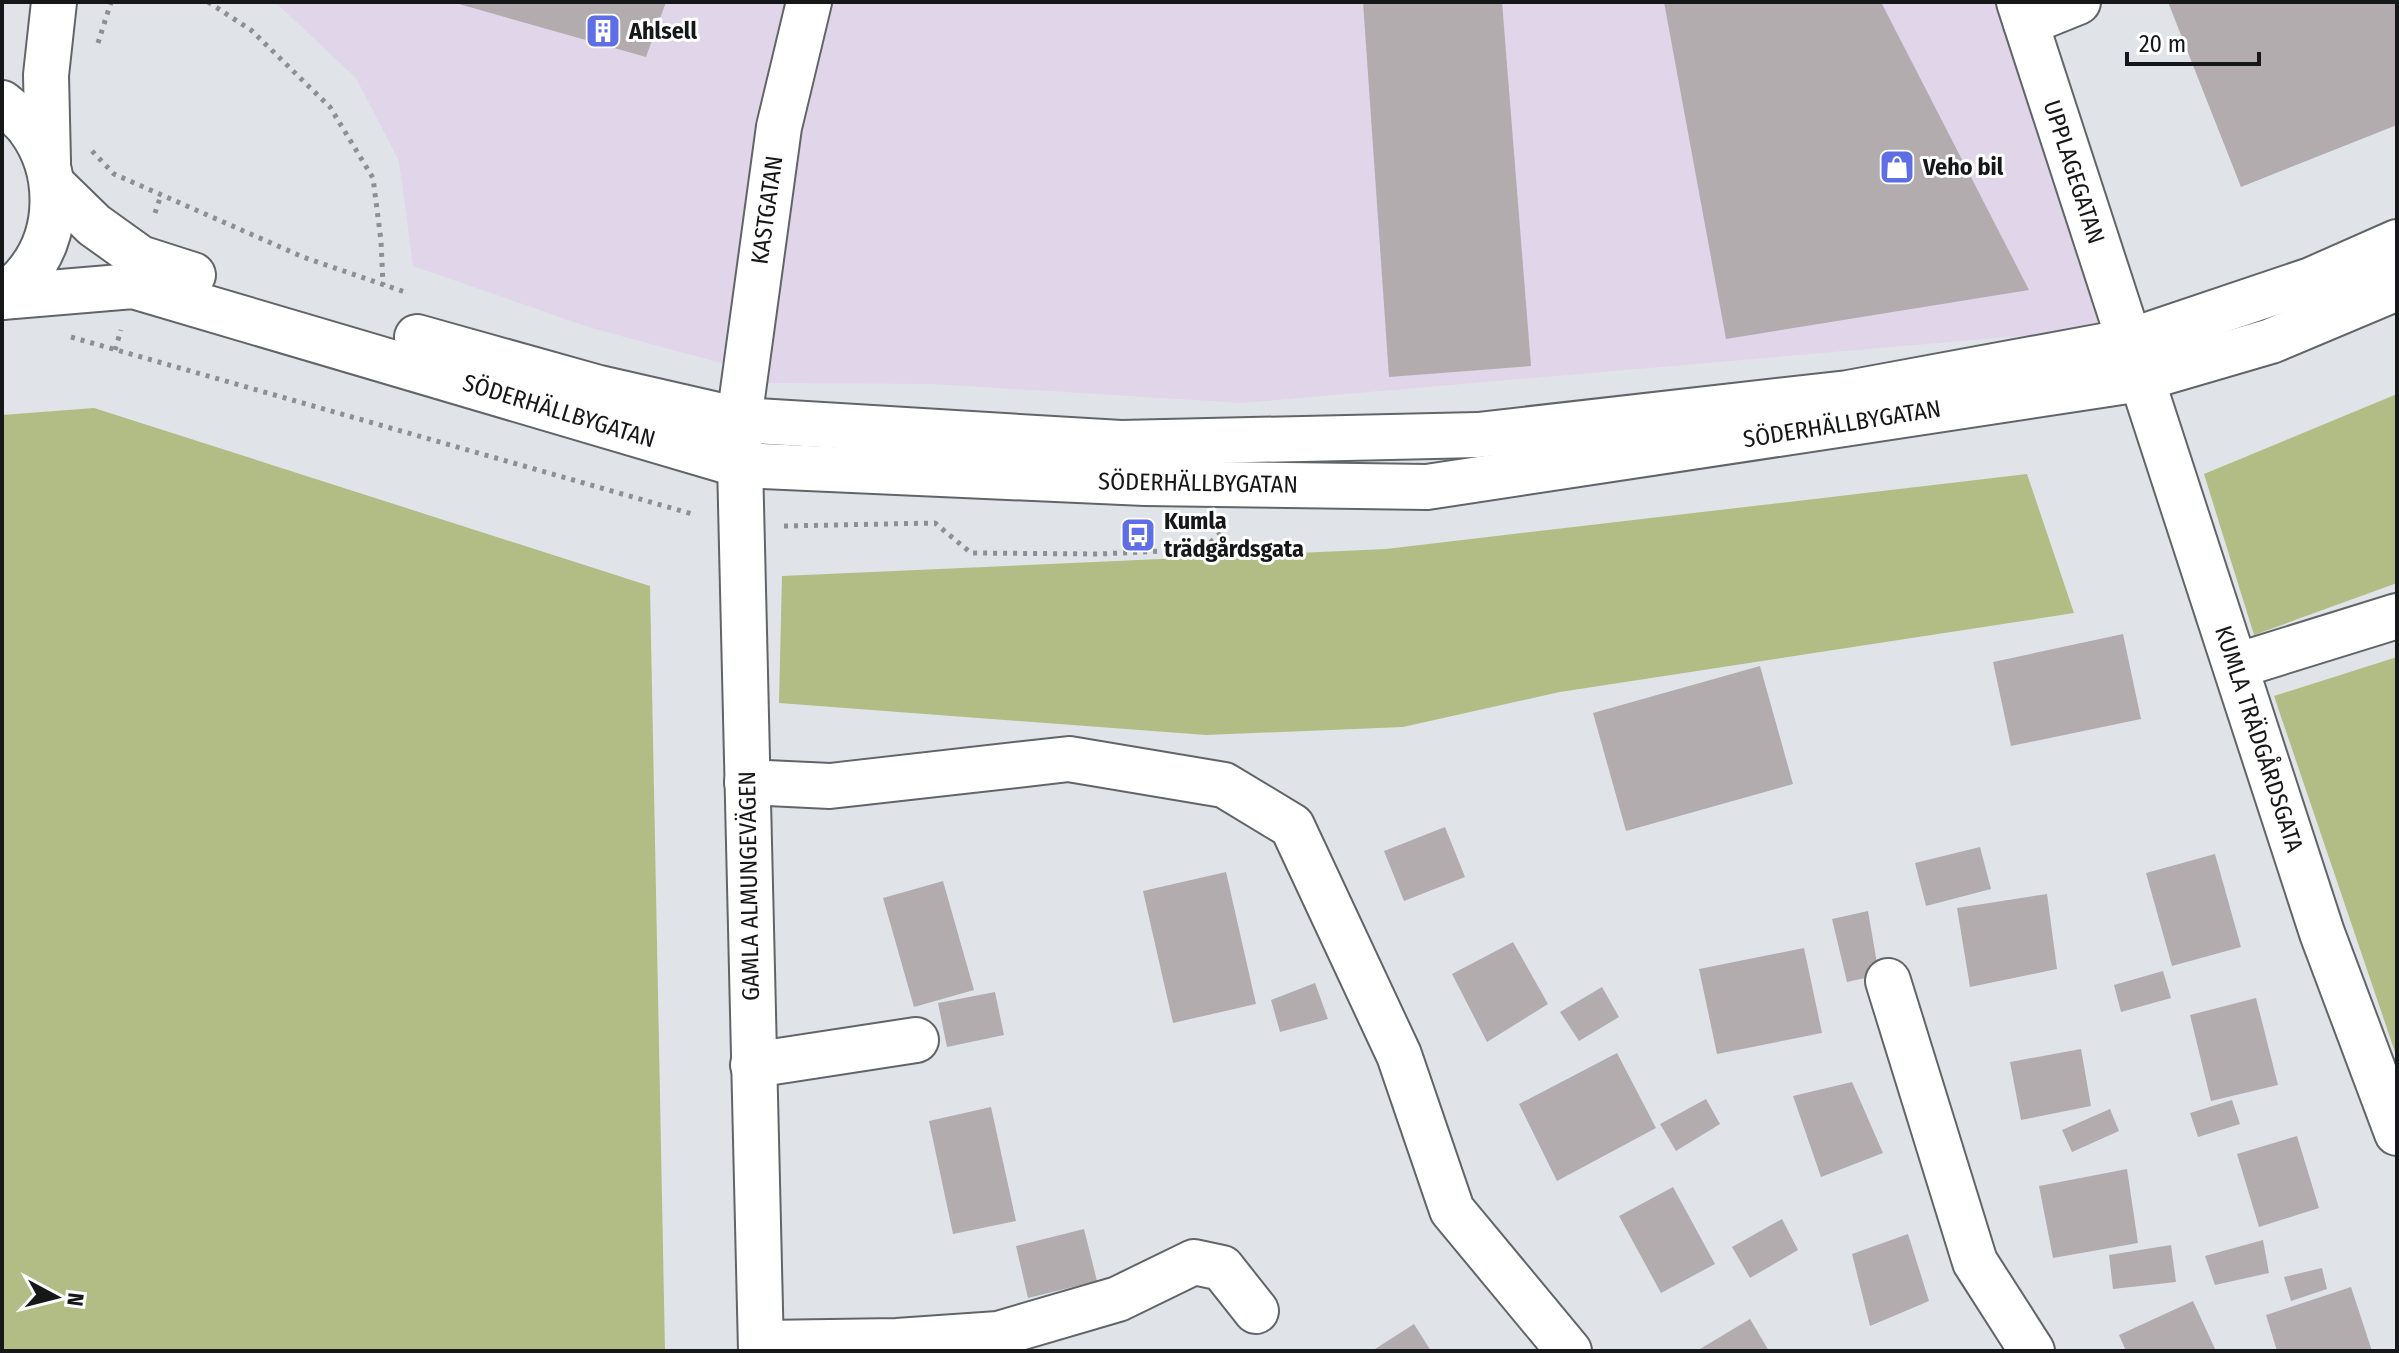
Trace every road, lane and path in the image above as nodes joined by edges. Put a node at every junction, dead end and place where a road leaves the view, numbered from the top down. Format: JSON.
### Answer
{"nodes":[{"id":1,"x":54,"y":2,"type":"edge"},
{"id":2,"x":111,"y":2,"type":"edge"},
{"id":3,"x":208,"y":2,"type":"edge"},
{"id":4,"x":809,"y":2,"type":"edge"},
{"id":5,"x":2078,"y":2,"type":"edge"},
{"id":6,"x":2022,"y":13,"type":"edge"},
{"id":7,"x":97,"y":46,"type":"dead end"},
{"id":8,"x":2,"y":103,"type":"edge"},
{"id":9,"x":89,"y":148,"type":"dead end"},
{"id":10,"x":51,"y":174,"type":"junction"},
{"id":11,"x":2397,"y":242,"type":"edge"},
{"id":12,"x":383,"y":285,"type":"junction"},
{"id":13,"x":2397,"y":288,"type":"edge"},
{"id":14,"x":412,"y":294,"type":"dead end"},
{"id":15,"x":2,"y":297,"type":"edge"},
{"id":16,"x":2135,"y":360,"type":"junction"},
{"id":17,"x":739,"y":420,"type":"junction"},
{"id":18,"x":740,"y":465,"type":"junction"},
{"id":19,"x":2397,"y":616,"type":"edge"},
{"id":20,"x":2236,"y":666,"type":"junction"},
{"id":21,"x":747,"y":782,"type":"junction"},
{"id":22,"x":1888,"y":981,"type":"dead end"},
{"id":23,"x":916,"y":1040,"type":"dead end"},
{"id":24,"x":753,"y":1065,"type":"junction"},
{"id":25,"x":2397,"y":1133,"type":"edge"},
{"id":26,"x":1256,"y":1311,"type":"dead end"},
{"id":27,"x":761,"y":1347,"type":"edge"},
{"id":28,"x":1569,"y":1351,"type":"edge"},
{"id":29,"x":2032,"y":1351,"type":"edge"}],
"edges":[{"from":1,"to":10,"type":"street"},
{"from":2,"to":7,"type":"path"},
{"from":3,"to":12,"type":"path"},
{"from":4,"to":17,"type":"street","name":"KASTGATAN"},
{"from":5,"to":6,"type":"street"},
{"from":6,"to":16,"type":"street","name":"UPPLAGEGATAN"},
{"from":8,"to":10,"type":"street"},
{"from":9,"to":12,"type":"path"},
{"from":10,"to":15,"type":"street"},
{"from":10,"to":17,"type":"street","name":"SÖDERHÄLLBYGATAN"},
{"from":11,"to":16,"type":"street","name":"SÖDERHÄLLBYGATAN"},
{"from":12,"to":14,"type":"path"},
{"from":13,"to":16,"type":"street","name":"SÖDERHÄLLBYGATAN"},
{"from":15,"to":18,"type":"street","name":"SÖDERHÄLLBYGATAN"},
{"from":16,"to":17,"type":"street","name":"SÖDERHÄLLBYGATAN"},
{"from":16,"to":18,"type":"street","name":"SÖDERHÄLLBYGATAN"},
{"from":16,"to":20,"type":"street","name":"KUMLA TRÄDGÅRDSGATA"},
{"from":17,"to":18,"type":"street","name":"GAMLA ALMUNGEVÄGEN"},
{"from":18,"to":21,"type":"street","name":"GAMLA ALMUNGEVÄGEN"},
{"from":19,"to":20,"type":"street"},
{"from":20,"to":25,"type":"street","name":"KUMLA TRÄDGÅRDSGATA"},
{"from":21,"to":24,"type":"street","name":"GAMLA ALMUNGEVÄGEN"},
{"from":21,"to":28,"type":"street"},
{"from":22,"to":29,"type":"street"},
{"from":23,"to":24,"type":"street"},
{"from":24,"to":27,"type":"street","name":"GAMLA ALMUNGEVÄGEN"},
{"from":26,"to":27,"type":"street"}]}
